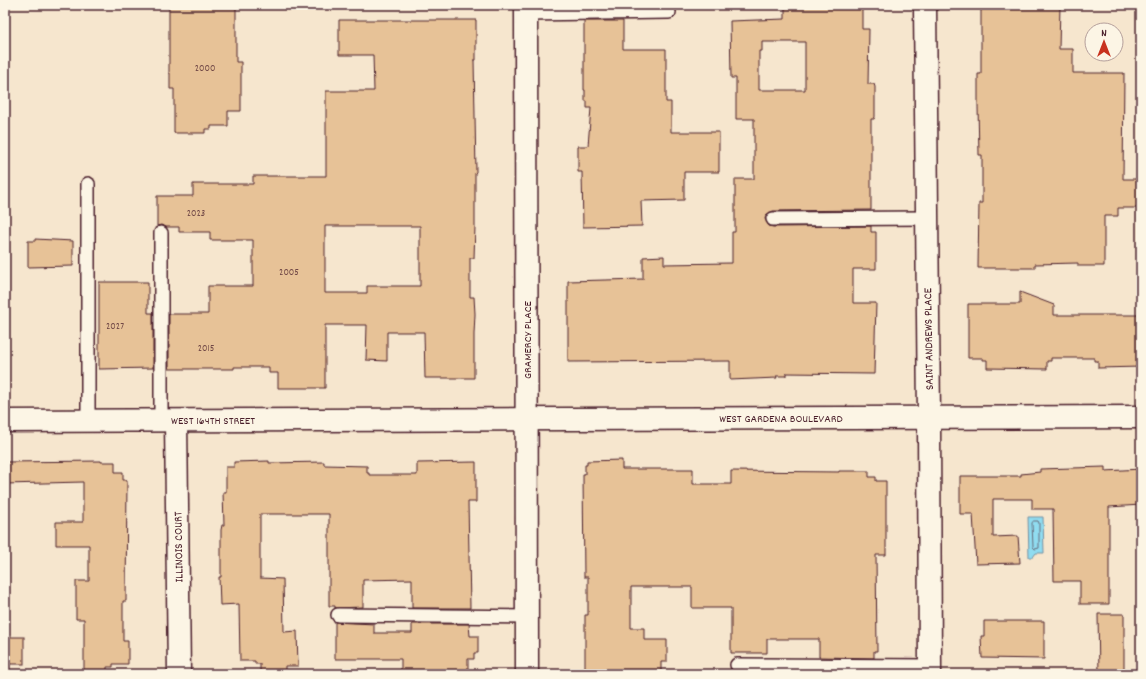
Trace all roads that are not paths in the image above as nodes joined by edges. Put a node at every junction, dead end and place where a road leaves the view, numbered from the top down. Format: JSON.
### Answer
{"nodes":[{"id":1,"x":925,"y":5,"type":"edge"},
{"id":2,"x":526,"y":10,"type":"edge"},
{"id":3,"x":669,"y":12,"type":"dead end"},
{"id":4,"x":88,"y":184,"type":"dead end"},
{"id":5,"x":927,"y":218,"type":"junction"},
{"id":6,"x":773,"y":219,"type":"dead end"},
{"id":7,"x":161,"y":233,"type":"dead end"},
{"id":8,"x":1141,"y":417,"type":"edge"},
{"id":9,"x":929,"y":418,"type":"junction"},
{"id":10,"x":527,"y":419,"type":"junction"},
{"id":11,"x":422,"y":420,"type":"joint"},
{"id":12,"x":5,"y":421,"type":"edge"},
{"id":13,"x":88,"y":421,"type":"junction"},
{"id":14,"x":168,"y":421,"type":"junction"},
{"id":15,"x":338,"y":615,"type":"dead end"},
{"id":16,"x":527,"y":617,"type":"junction"},
{"id":17,"x":736,"y":665,"type":"dead end"},
{"id":18,"x":930,"y":670,"type":"edge"},
{"id":19,"x":180,"y":674,"type":"edge"},
{"id":20,"x":528,"y":674,"type":"edge"}],
"edges":[{"from":1,"to":5,"type":"street","name":"SAINT ANDREWS PLACE"},
{"from":2,"to":3,"type":"lane"},
{"from":2,"to":10,"type":"street","name":"GRAMERCY PLACE"},
{"from":4,"to":13,"type":"lane"},
{"from":5,"to":6,"type":"lane"},
{"from":5,"to":9,"type":"street","name":"SAINT ANDREWS PLACE"},
{"from":7,"to":14,"type":"lane"},
{"from":8,"to":9,"type":"street","name":"WEST GARDENA BOULEVARD"},
{"from":9,"to":10,"type":"street","name":"WEST GARDENA BOULEVARD"},
{"from":9,"to":18,"type":"street","name":"SAINT ANDREWS PLACE"},
{"from":10,"to":11,"type":"street","name":"WEST GARDENA BOULEVARD"},
{"from":10,"to":16,"type":"street","name":"GRAMERCY PLACE"},
{"from":11,"to":14,"type":"street","name":"WEST 164TH STREET"},
{"from":12,"to":13,"type":"street","name":"WEST 164TH STREET"},
{"from":13,"to":14,"type":"street","name":"WEST 164TH STREET"},
{"from":14,"to":19,"type":"street","name":"ILLINOIS COURT"},
{"from":15,"to":16,"type":"lane"},
{"from":16,"to":20,"type":"street","name":"GRAMERCY PLACE"},
{"from":17,"to":18,"type":"lane"}]}
